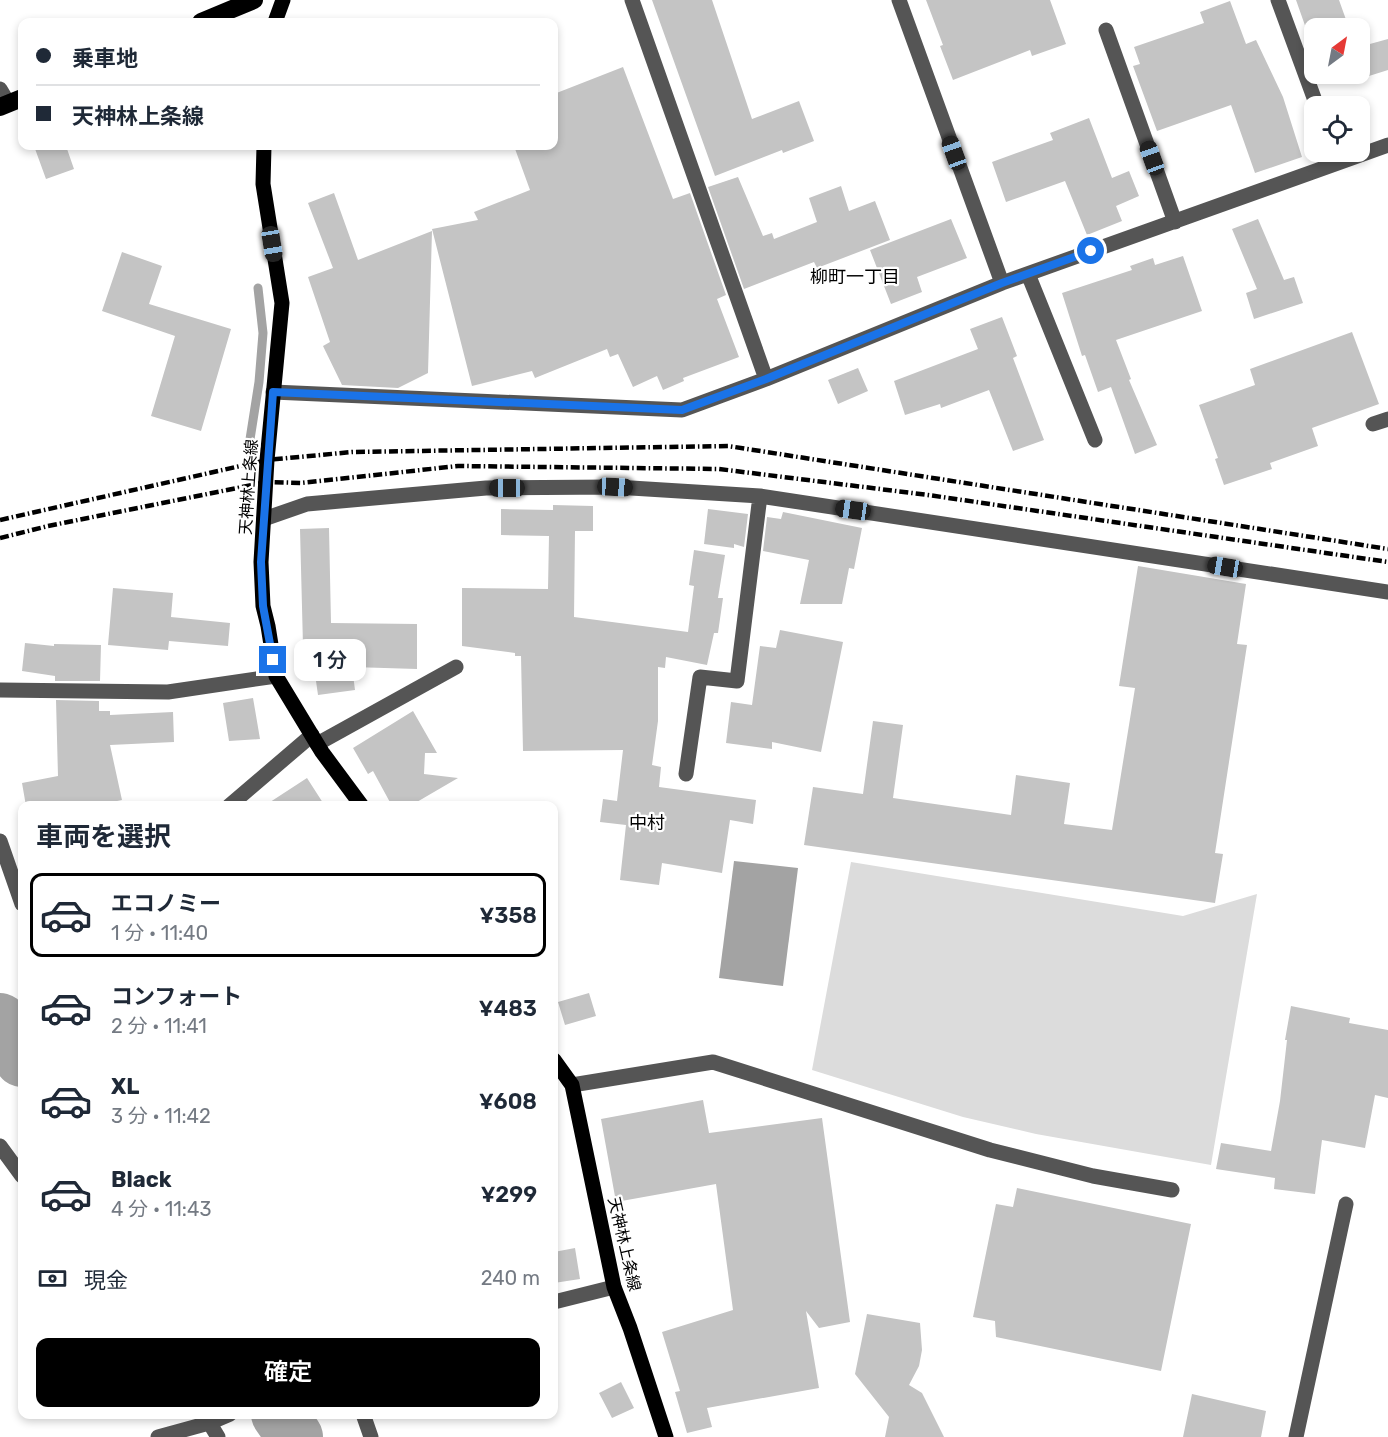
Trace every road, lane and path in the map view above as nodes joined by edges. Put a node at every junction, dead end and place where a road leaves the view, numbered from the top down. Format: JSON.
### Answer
{"nodes":[{"id":1,"x":254,"y":0,"type":"edge"},
{"id":2,"x":283,"y":0,"type":"edge"},
{"id":3,"x":632,"y":0,"type":"edge"},
{"id":4,"x":899,"y":0,"type":"edge"},
{"id":5,"x":1278,"y":0,"type":"edge"},
{"id":6,"x":211,"y":18,"type":"edge"},
{"id":7,"x":276,"y":18,"type":"edge"},
{"id":8,"x":1106,"y":30,"type":"dead end"},
{"id":9,"x":1313,"y":96,"type":"edge"},
{"id":10,"x":1388,"y":145,"type":"edge"},
{"id":11,"x":1370,"y":149,"type":"edge"},
{"id":12,"x":264,"y":150,"type":"edge"},
{"id":13,"x":1325,"y":162,"type":"edge"},
{"id":14,"x":1175,"y":222,"type":"junction"},
{"id":15,"x":1028,"y":274,"type":"junction"},
{"id":16,"x":1002,"y":283,"type":"junction"},
{"id":17,"x":766,"y":379,"type":"junction"},
{"id":18,"x":273,"y":392,"type":"junction"},
{"id":19,"x":1095,"y":440,"type":"dead end"},
{"id":20,"x":760,"y":495,"type":"junction"},
{"id":21,"x":264,"y":519,"type":"junction"},
{"id":22,"x":1388,"y":592,"type":"edge"},
{"id":23,"x":456,"y":667,"type":"dead end"},
{"id":24,"x":276,"y":676,"type":"junction"},
{"id":25,"x":0,"y":690,"type":"edge"},
{"id":26,"x":314,"y":740,"type":"junction"},
{"id":27,"x":686,"y":774,"type":"dead end"},
{"id":28,"x":236,"y":801,"type":"edge"},
{"id":29,"x":358,"y":801,"type":"edge"},
{"id":30,"x":0,"y":841,"type":"edge"},
{"id":31,"x":18,"y":893,"type":"edge"},
{"id":32,"x":558,"y":1066,"type":"edge"},
{"id":33,"x":572,"y":1085,"type":"junction"},
{"id":34,"x":0,"y":1146,"type":"edge"},
{"id":35,"x":18,"y":1171,"type":"edge"},
{"id":36,"x":1172,"y":1190,"type":"dead end"},
{"id":37,"x":1346,"y":1204,"type":"dead end"},
{"id":38,"x":614,"y":1287,"type":"junction"},
{"id":39,"x":558,"y":1301,"type":"edge"},
{"id":40,"x":207,"y":1419,"type":"edge"},
{"id":41,"x":365,"y":1419,"type":"edge"},
{"id":42,"x":158,"y":1437,"type":"edge"},
{"id":43,"x":218,"y":1437,"type":"edge"},
{"id":44,"x":371,"y":1437,"type":"edge"},
{"id":45,"x":666,"y":1437,"type":"edge"},
{"id":46,"x":1296,"y":1437,"type":"edge"}],
"edges":[{"from":1,"to":6,"type":"highway"},
{"from":2,"to":7,"type":"main road"},
{"from":3,"to":17,"type":"street"},
{"from":4,"to":16,"type":"street"},
{"from":5,"to":9,"type":"street"},
{"from":8,"to":14,"type":"street"},
{"from":10,"to":11,"type":"street"},
{"from":12,"to":18,"type":"main road","name":"天神林上条線"},
{"from":13,"to":14,"type":"street"},
{"from":14,"to":15,"type":"street"},
{"from":15,"to":16,"type":"street"},
{"from":15,"to":19,"type":"street"},
{"from":16,"to":17,"type":"street"},
{"from":17,"to":18,"type":"street"},
{"from":18,"to":21,"type":"main road","name":"天神林上条線"},
{"from":20,"to":21,"type":"street"},
{"from":20,"to":22,"type":"street"},
{"from":20,"to":27,"type":"street"},
{"from":21,"to":24,"type":"main road","name":"天神林上条線"},
{"from":23,"to":26,"type":"street"},
{"from":24,"to":25,"type":"street"},
{"from":24,"to":26,"type":"main road","name":"天神林上条線"},
{"from":26,"to":28,"type":"street"},
{"from":26,"to":29,"type":"main road","name":"天神林上条線"},
{"from":30,"to":31,"type":"street"},
{"from":32,"to":33,"type":"main road","name":"天神林上条線"},
{"from":33,"to":36,"type":"street"},
{"from":33,"to":38,"type":"main road","name":"天神林上条線"},
{"from":34,"to":35,"type":"street"},
{"from":37,"to":46,"type":"street"},
{"from":38,"to":39,"type":"street"},
{"from":38,"to":45,"type":"main road","name":"天神林上条線"},
{"from":40,"to":42,"type":"street"},
{"from":40,"to":43,"type":"street"},
{"from":41,"to":44,"type":"street"}]}
